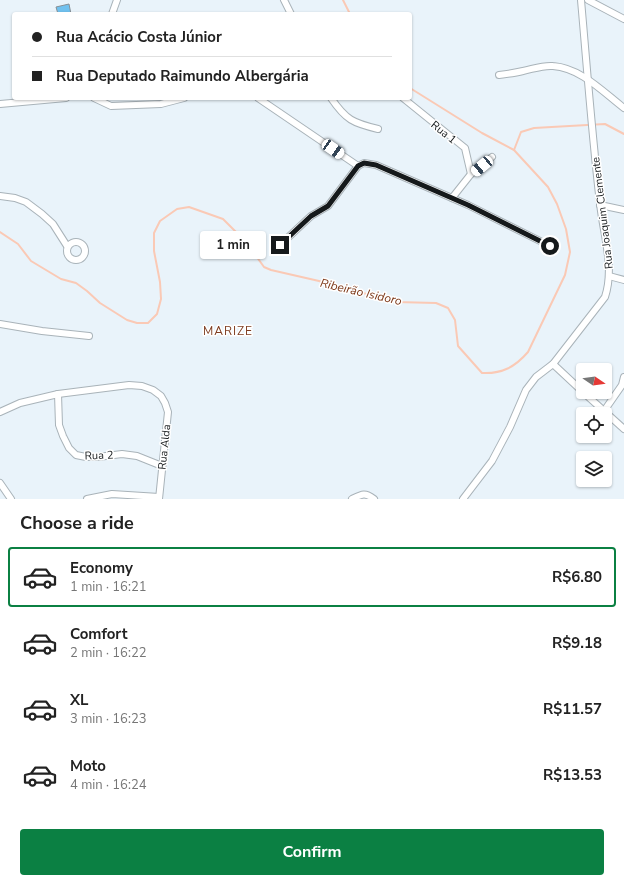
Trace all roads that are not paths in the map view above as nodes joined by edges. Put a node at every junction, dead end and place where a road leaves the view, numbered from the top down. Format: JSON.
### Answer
{"nodes":[{"id":1,"x":117,"y":0,"type":"edge"},
{"id":2,"x":284,"y":0,"type":"edge"},
{"id":3,"x":581,"y":0,"type":"edge"},
{"id":4,"x":588,"y":0,"type":"edge"},
{"id":5,"x":113,"y":12,"type":"edge"},
{"id":6,"x":290,"y":12,"type":"edge"},
{"id":7,"x":624,"y":19,"type":"edge"},
{"id":8,"x":552,"y":59,"type":"dead end"},
{"id":9,"x":553,"y":66,"type":"junction"},
{"id":10,"x":498,"y":75,"type":"dead end"},
{"id":11,"x":588,"y":80,"type":"junction"},
{"id":12,"x":44,"y":100,"type":"edge"},
{"id":13,"x":98,"y":100,"type":"edge"},
{"id":14,"x":176,"y":100,"type":"edge"},
{"id":15,"x":261,"y":100,"type":"edge"},
{"id":16,"x":333,"y":100,"type":"edge"},
{"id":17,"x":405,"y":100,"type":"edge"},
{"id":18,"x":0,"y":104,"type":"edge"},
{"id":19,"x":624,"y":108,"type":"edge"},
{"id":20,"x":378,"y":129,"type":"dead end"},
{"id":21,"x":492,"y":157,"type":"dead end"},
{"id":22,"x":358,"y":166,"type":"junction"},
{"id":23,"x":471,"y":174,"type":"junction"},
{"id":24,"x":0,"y":196,"type":"edge"},
{"id":25,"x":452,"y":198,"type":"junction"},
{"id":26,"x":600,"y":205,"type":"junction"},
{"id":27,"x":624,"y":210,"type":"edge"},
{"id":28,"x":280,"y":245,"type":"dead end"},
{"id":29,"x":67,"y":246,"type":"dead end"},
{"id":30,"x":550,"y":246,"type":"dead end"},
{"id":31,"x":609,"y":276,"type":"junction"},
{"id":32,"x":624,"y":280,"type":"edge"},
{"id":33,"x":0,"y":324,"type":"edge"},
{"id":34,"x":89,"y":336,"type":"dead end"},
{"id":35,"x":552,"y":364,"type":"junction"},
{"id":36,"x":624,"y":377,"type":"edge"},
{"id":37,"x":576,"y":386,"type":"edge"},
{"id":38,"x":58,"y":394,"type":"junction"},
{"id":39,"x":591,"y":399,"type":"edge"},
{"id":40,"x":600,"y":407,"type":"edge"},
{"id":41,"x":607,"y":407,"type":"edge"},
{"id":42,"x":0,"y":412,"type":"edge"},
{"id":43,"x":612,"y":418,"type":"edge"},
{"id":44,"x":624,"y":429,"type":"edge"},
{"id":45,"x":162,"y":466,"type":"junction"},
{"id":46,"x":0,"y":483,"type":"edge"},
{"id":47,"x":159,"y":498,"type":"edge"},
{"id":48,"x":11,"y":499,"type":"edge"},
{"id":49,"x":87,"y":499,"type":"edge"},
{"id":50,"x":352,"y":499,"type":"edge"},
{"id":51,"x":374,"y":499,"type":"edge"},
{"id":52,"x":463,"y":499,"type":"edge"}],
"edges":[{"from":1,"to":5,"type":"street"},
{"from":2,"to":6,"type":"street"},
{"from":3,"to":11,"type":"street","name":"Rua Joaquim Clemente"},
{"from":4,"to":7,"type":"street"},
{"from":8,"to":9,"type":"street"},
{"from":9,"to":10,"type":"street"},
{"from":9,"to":11,"type":"street"},
{"from":11,"to":19,"type":"street"},
{"from":11,"to":26,"type":"street","name":"Rua Joaquim Clemente"},
{"from":12,"to":18,"type":"street"},
{"from":13,"to":14,"type":"street"},
{"from":15,"to":22,"type":"street"},
{"from":16,"to":20,"type":"street"},
{"from":17,"to":23,"type":"street","name":"Rua 1"},
{"from":21,"to":23,"type":"street"},
{"from":22,"to":25,"type":"street"},
{"from":22,"to":28,"type":"street"},
{"from":23,"to":25,"type":"street"},
{"from":24,"to":29,"type":"street"},
{"from":25,"to":30,"type":"street"},
{"from":26,"to":27,"type":"street"},
{"from":26,"to":31,"type":"street","name":"Rua Joaquim Clemente"},
{"from":31,"to":32,"type":"street"},
{"from":31,"to":35,"type":"street","name":"Rua Joaquim Clemente"},
{"from":33,"to":34,"type":"street"},
{"from":35,"to":37,"type":"street"},
{"from":35,"to":52,"type":"street","name":"Rua Joaquim Clemente"},
{"from":36,"to":41,"type":"street"},
{"from":38,"to":42,"type":"street"},
{"from":38,"to":45,"type":"street","name":"Rua 2"},
{"from":38,"to":45,"type":"street","name":"Rua Alda"},
{"from":39,"to":40,"type":"street"},
{"from":43,"to":44,"type":"street"},
{"from":45,"to":47,"type":"street","name":"Rua Alda"},
{"from":46,"to":48,"type":"street"},
{"from":47,"to":49,"type":"street"},
{"from":50,"to":51,"type":"street"}]}
